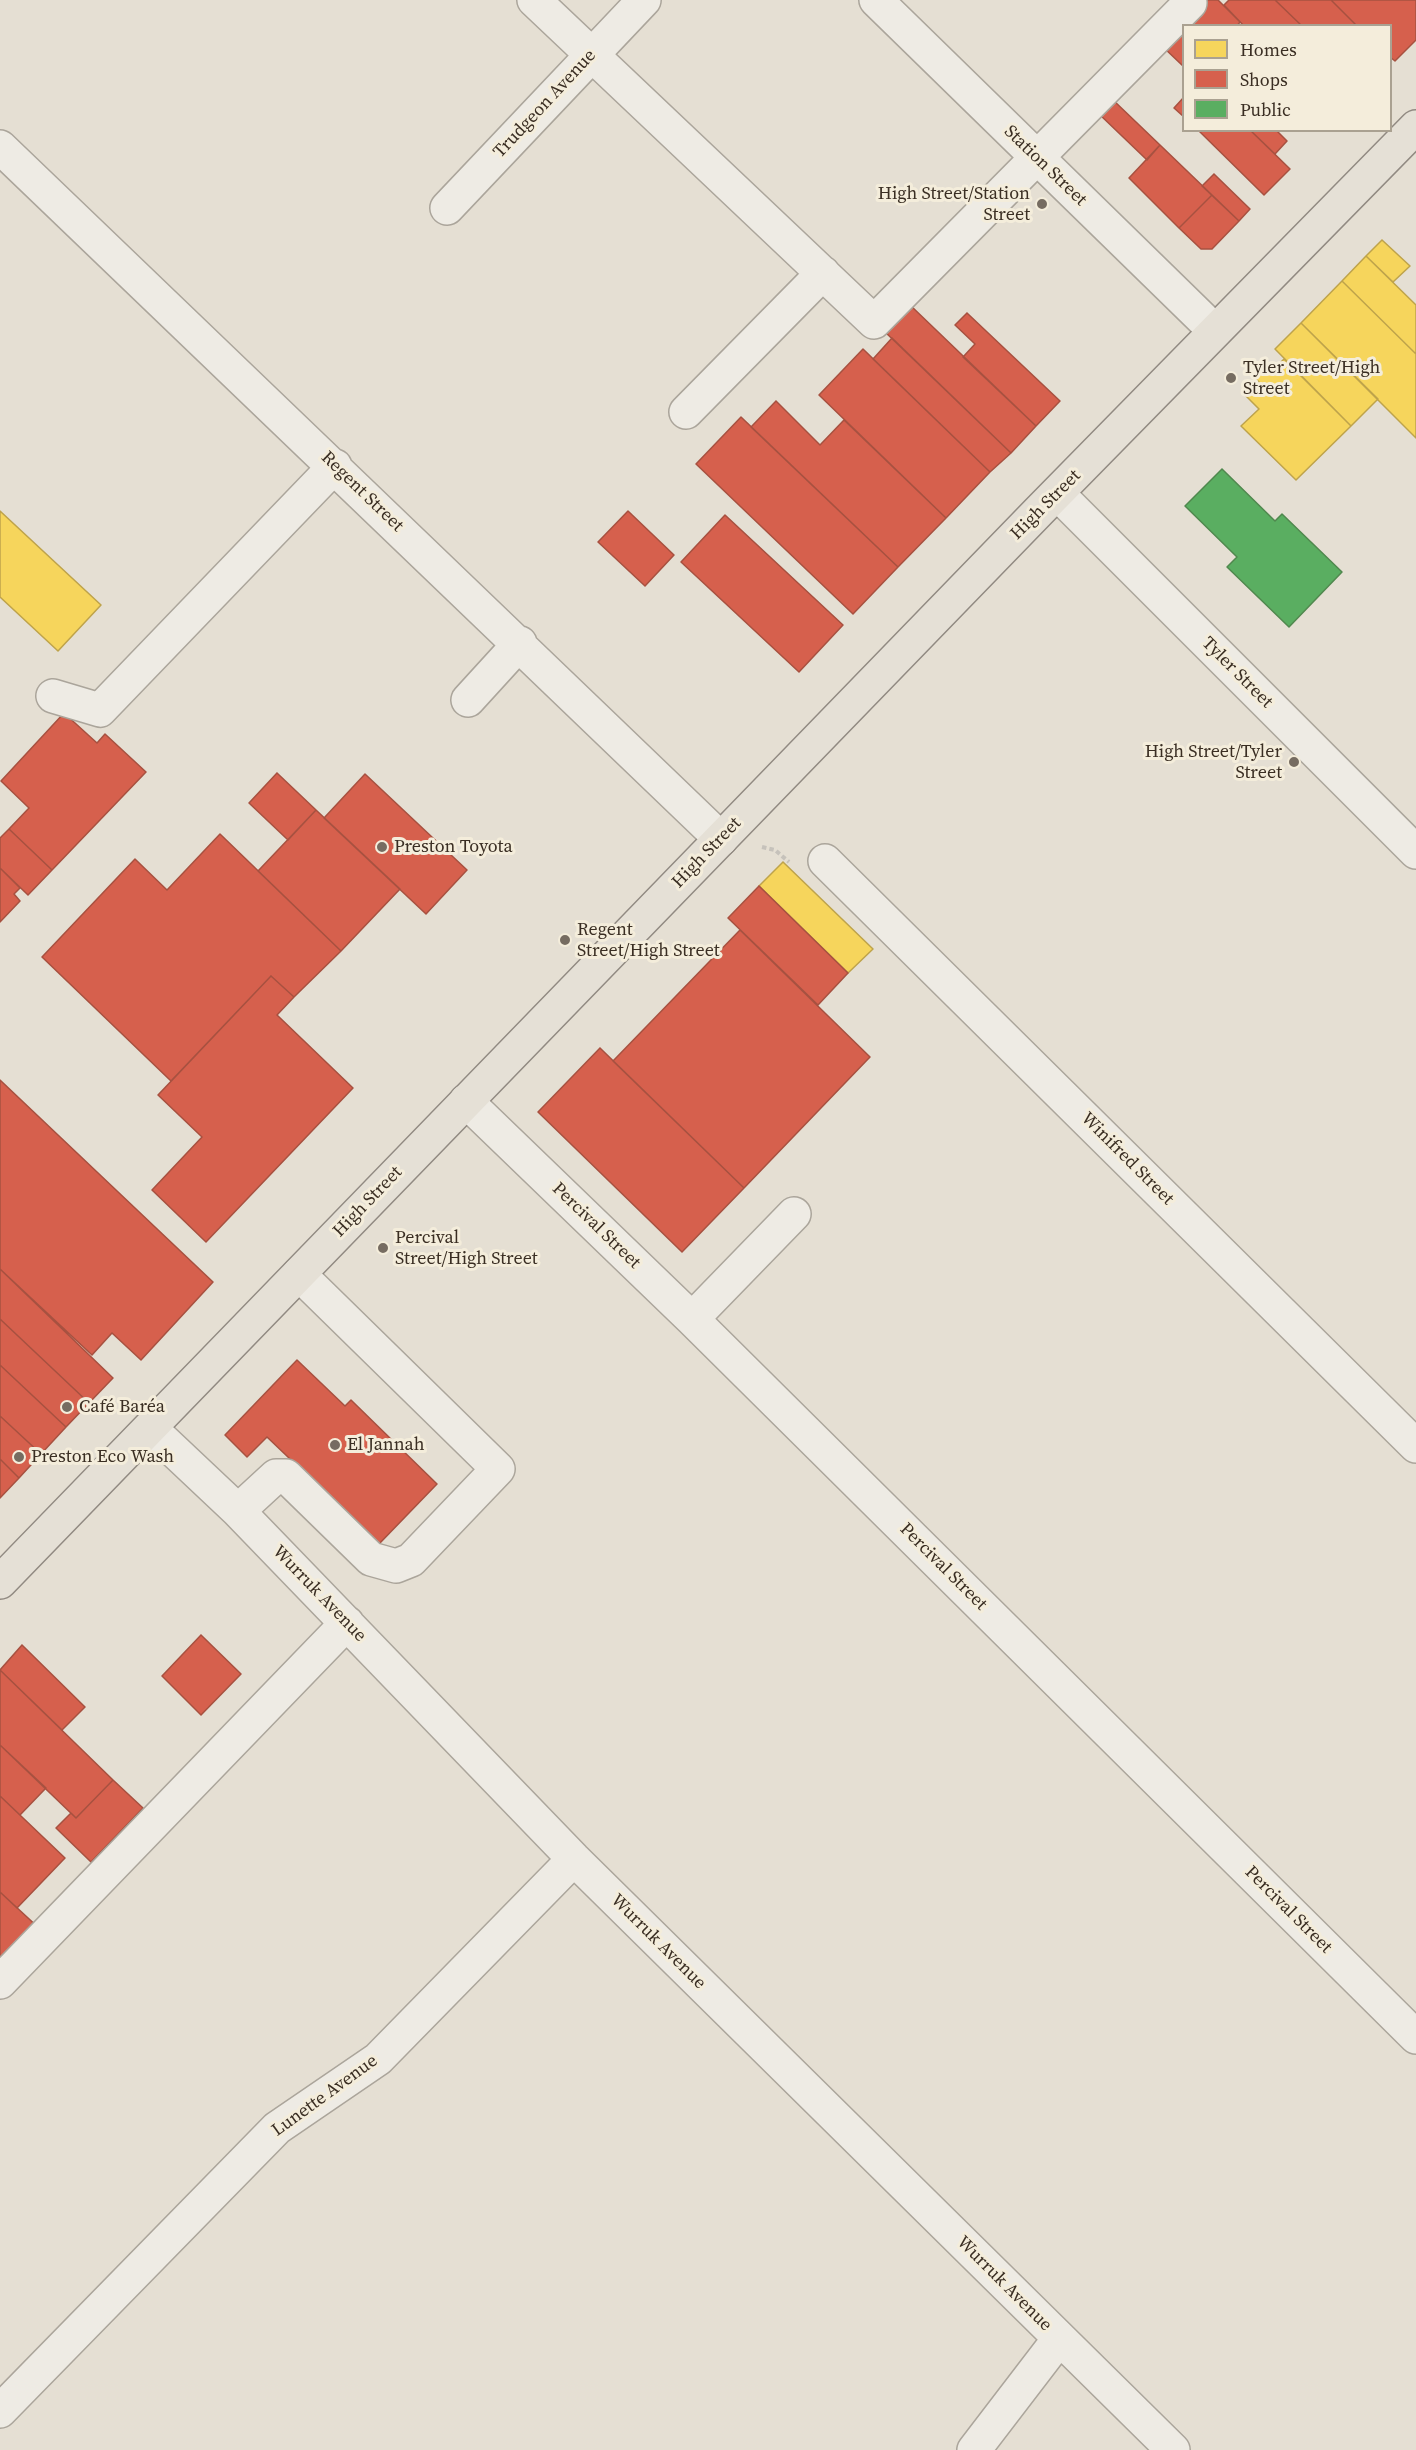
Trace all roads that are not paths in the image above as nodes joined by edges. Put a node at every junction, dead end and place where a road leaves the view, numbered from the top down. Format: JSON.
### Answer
{"nodes":[{"id":1,"x":534,"y":0,"type":"edge"},
{"id":2,"x":644,"y":0,"type":"edge"},
{"id":3,"x":876,"y":0,"type":"edge"},
{"id":4,"x":1187,"y":0,"type":"edge"},
{"id":5,"x":591,"y":56,"type":"junction"},
{"id":6,"x":1416,"y":128,"type":"edge"},
{"id":7,"x":0,"y":147,"type":"edge"},
{"id":8,"x":1036,"y":158,"type":"junction"},
{"id":9,"x":447,"y":208,"type":"dead end"},
{"id":10,"x":823,"y":273,"type":"junction"},
{"id":11,"x":1215,"y":331,"type":"junction"},
{"id":12,"x":686,"y":412,"type":"dead end"},
{"id":13,"x":335,"y":466,"type":"junction"},
{"id":14,"x":1058,"y":494,"type":"junction"},
{"id":15,"x":520,"y":643,"type":"junction"},
{"id":16,"x":53,"y":696,"type":"dead end"},
{"id":17,"x":468,"y":700,"type":"dead end"},
{"id":18,"x":721,"y":838,"type":"junction"},
{"id":19,"x":1416,"y":852,"type":"edge"},
{"id":20,"x":825,"y":861,"type":"dead end"},
{"id":21,"x":466,"y":1101,"type":"junction"},
{"id":22,"x":794,"y":1214,"type":"dead end"},
{"id":23,"x":299,"y":1274,"type":"junction"},
{"id":24,"x":692,"y":1319,"type":"junction"},
{"id":25,"x":150,"y":1428,"type":"junction"},
{"id":26,"x":1416,"y":1446,"type":"edge"},
{"id":27,"x":238,"y":1511,"type":"junction"},
{"id":28,"x":0,"y":1582,"type":"edge"},
{"id":29,"x":346,"y":1623,"type":"junction"},
{"id":30,"x":574,"y":1859,"type":"junction"},
{"id":31,"x":0,"y":1982,"type":"edge"},
{"id":32,"x":1416,"y":2037,"type":"edge"},
{"id":33,"x":1059,"y":2339,"type":"junction"},
{"id":34,"x":0,"y":2411,"type":"edge"},
{"id":35,"x":974,"y":2450,"type":"edge"},
{"id":36,"x":1173,"y":2450,"type":"edge"}],
"edges":[{"from":1,"to":5,"type":"street"},
{"from":2,"to":5,"type":"street","name":"Trudgeon Avenue"},
{"from":3,"to":8,"type":"street","name":"Station Street"},
{"from":4,"to":8,"type":"street"},
{"from":5,"to":9,"type":"street","name":"Trudgeon Avenue"},
{"from":5,"to":10,"type":"street"},
{"from":6,"to":11,"type":"main road","name":"High Street"},
{"from":7,"to":13,"type":"street","name":"Regent Street"},
{"from":8,"to":10,"type":"street"},
{"from":8,"to":11,"type":"street","name":"Station Street"},
{"from":10,"to":12,"type":"street"},
{"from":11,"to":14,"type":"main road","name":"High Street"},
{"from":13,"to":15,"type":"street","name":"Regent Street"},
{"from":13,"to":16,"type":"street"},
{"from":14,"to":18,"type":"main road","name":"High Street"},
{"from":14,"to":19,"type":"street","name":"Tyler Street"},
{"from":15,"to":17,"type":"street"},
{"from":15,"to":18,"type":"street","name":"Regent Street"},
{"from":18,"to":21,"type":"main road","name":"High Street"},
{"from":20,"to":26,"type":"street","name":"Winifred Street"},
{"from":21,"to":23,"type":"main road","name":"High Street"},
{"from":21,"to":24,"type":"street","name":"Percival Street"},
{"from":22,"to":24,"type":"street"},
{"from":23,"to":25,"type":"main road","name":"High Street"},
{"from":23,"to":27,"type":"street"},
{"from":24,"to":32,"type":"street","name":"Percival Street"},
{"from":25,"to":27,"type":"street","name":"Wurruk Avenue"},
{"from":25,"to":28,"type":"main road","name":"High Street"},
{"from":27,"to":29,"type":"street","name":"Wurruk Avenue"},
{"from":29,"to":30,"type":"street","name":"Wurruk Avenue"},
{"from":29,"to":31,"type":"street"},
{"from":30,"to":33,"type":"street","name":"Wurruk Avenue"},
{"from":30,"to":34,"type":"street","name":"Lunette Avenue"},
{"from":33,"to":35,"type":"street"},
{"from":33,"to":36,"type":"street","name":"Wurruk Avenue"}]}
